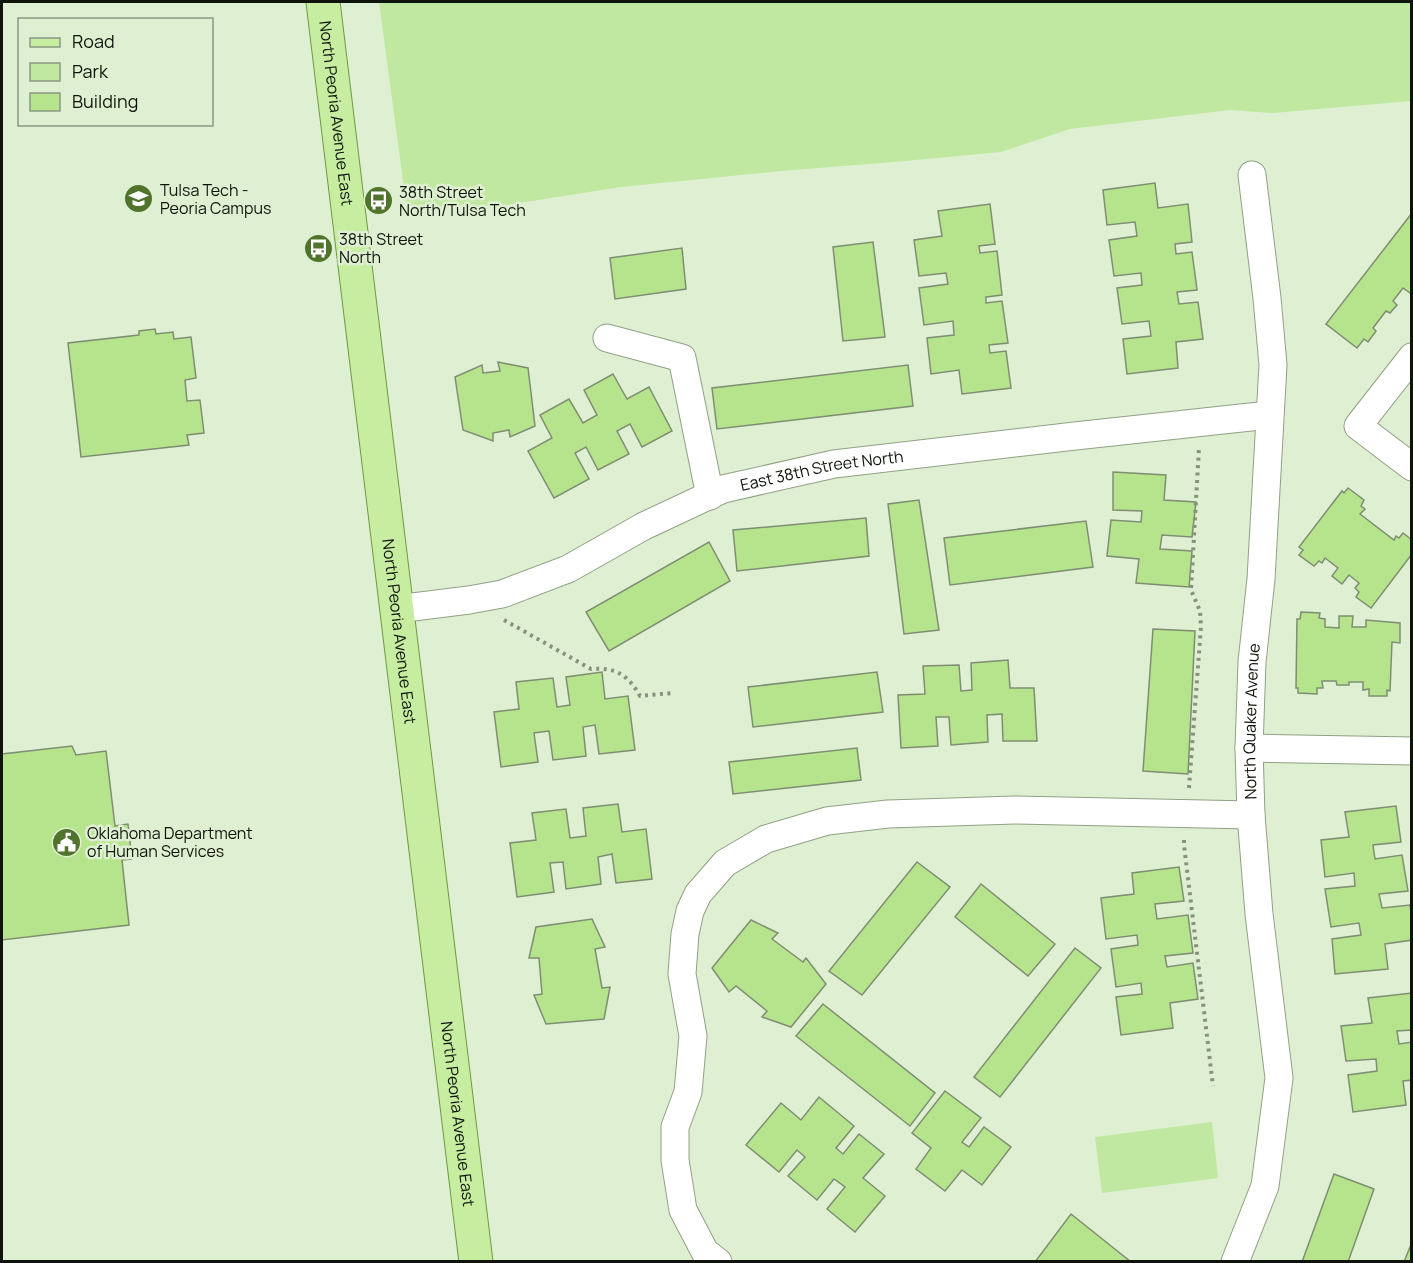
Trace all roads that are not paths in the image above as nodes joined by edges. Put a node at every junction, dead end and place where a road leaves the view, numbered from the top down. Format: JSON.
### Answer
{"nodes":[{"id":1,"x":323,"y":2,"type":"edge"},
{"id":2,"x":1252,"y":175,"type":"dead end"},
{"id":3,"x":606,"y":338,"type":"dead end"},
{"id":4,"x":1412,"y":357,"type":"edge"},
{"id":5,"x":1269,"y":415,"type":"junction"},
{"id":6,"x":1412,"y":467,"type":"edge"},
{"id":7,"x":710,"y":496,"type":"junction"},
{"id":8,"x":397,"y":609,"type":"junction"},
{"id":9,"x":1249,"y":748,"type":"junction"},
{"id":10,"x":1412,"y":751,"type":"edge"},
{"id":11,"x":1251,"y":815,"type":"junction"},
{"id":12,"x":476,"y":1262,"type":"edge"},
{"id":13,"x":718,"y":1262,"type":"edge"},
{"id":14,"x":1235,"y":1262,"type":"edge"}],
"edges":[{"from":1,"to":8,"type":"main road","name":"North Peoria Avenue East"},
{"from":2,"to":5,"type":"street","name":"North Quaker Avenue"},
{"from":3,"to":7,"type":"street"},
{"from":4,"to":6,"type":"street"},
{"from":5,"to":7,"type":"street","name":"East 38th Street North"},
{"from":5,"to":9,"type":"street","name":"North Quaker Avenue"},
{"from":7,"to":8,"type":"street","name":"East 38th Street North"},
{"from":8,"to":12,"type":"main road","name":"North Peoria Avenue East"},
{"from":9,"to":10,"type":"street"},
{"from":9,"to":11,"type":"street","name":"North Quaker Avenue"},
{"from":11,"to":13,"type":"street"},
{"from":11,"to":14,"type":"street","name":"North Quaker Avenue"}]}
